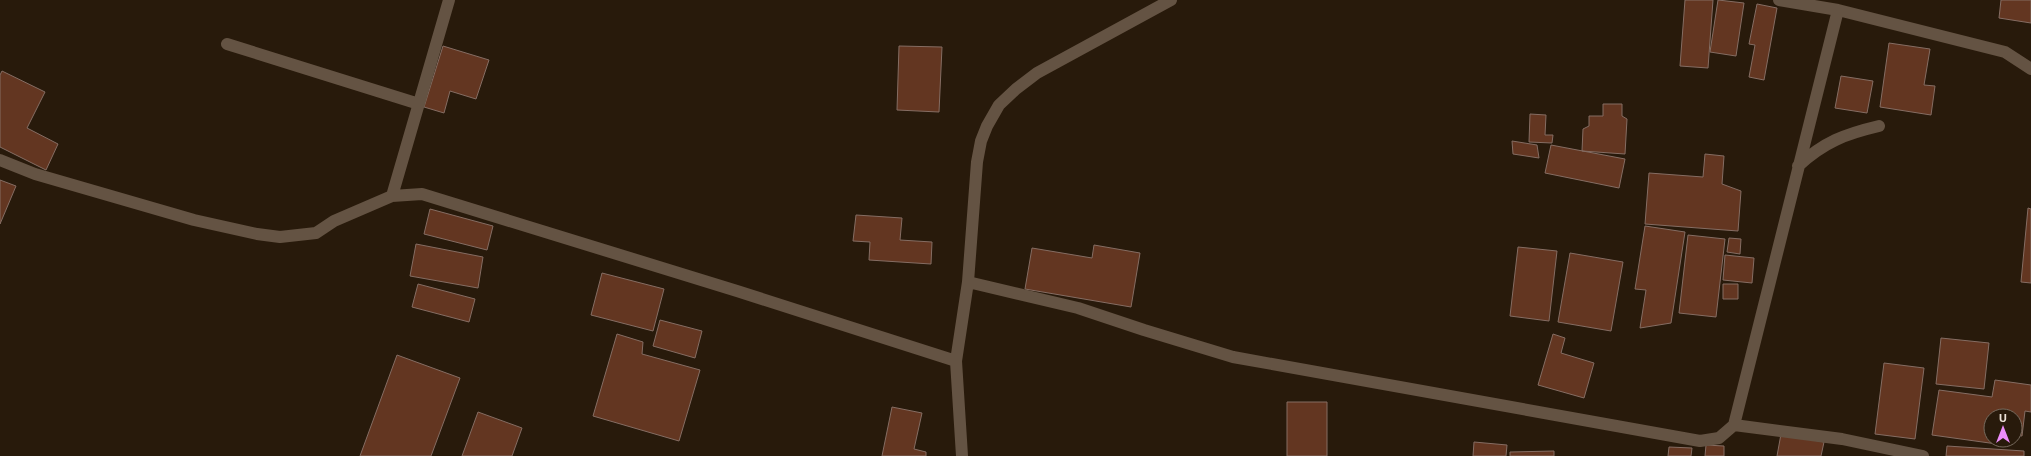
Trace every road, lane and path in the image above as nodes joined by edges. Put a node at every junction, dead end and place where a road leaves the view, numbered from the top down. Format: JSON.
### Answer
{"nodes":[{"id":1,"x":449,"y":0,"type":"edge"},
{"id":2,"x":1171,"y":0,"type":"edge"},
{"id":3,"x":1779,"y":0,"type":"edge"},
{"id":4,"x":1838,"y":10,"type":"junction"},
{"id":5,"x":227,"y":44,"type":"dead end"},
{"id":6,"x":2031,"y":68,"type":"edge"},
{"id":7,"x":419,"y":104,"type":"junction"},
{"id":8,"x":1879,"y":126,"type":"dead end"},
{"id":9,"x":0,"y":160,"type":"edge"},
{"id":10,"x":1798,"y":166,"type":"junction"},
{"id":11,"x":392,"y":196,"type":"junction"},
{"id":12,"x":968,"y":282,"type":"junction"},
{"id":13,"x":956,"y":360,"type":"junction"},
{"id":14,"x":1734,"y":425,"type":"junction"},
{"id":15,"x":962,"y":456,"type":"edge"},
{"id":16,"x":1923,"y":456,"type":"edge"}],
"edges":[{"from":1,"to":7,"type":"street"},
{"from":2,"to":12,"type":"street"},
{"from":3,"to":4,"type":"street"},
{"from":4,"to":6,"type":"street"},
{"from":4,"to":10,"type":"street"},
{"from":5,"to":7,"type":"street"},
{"from":7,"to":11,"type":"street"},
{"from":8,"to":10,"type":"street"},
{"from":9,"to":11,"type":"street"},
{"from":10,"to":14,"type":"street"},
{"from":11,"to":13,"type":"street"},
{"from":12,"to":13,"type":"street"},
{"from":12,"to":14,"type":"street"},
{"from":13,"to":15,"type":"street"},
{"from":14,"to":16,"type":"street"}]}
